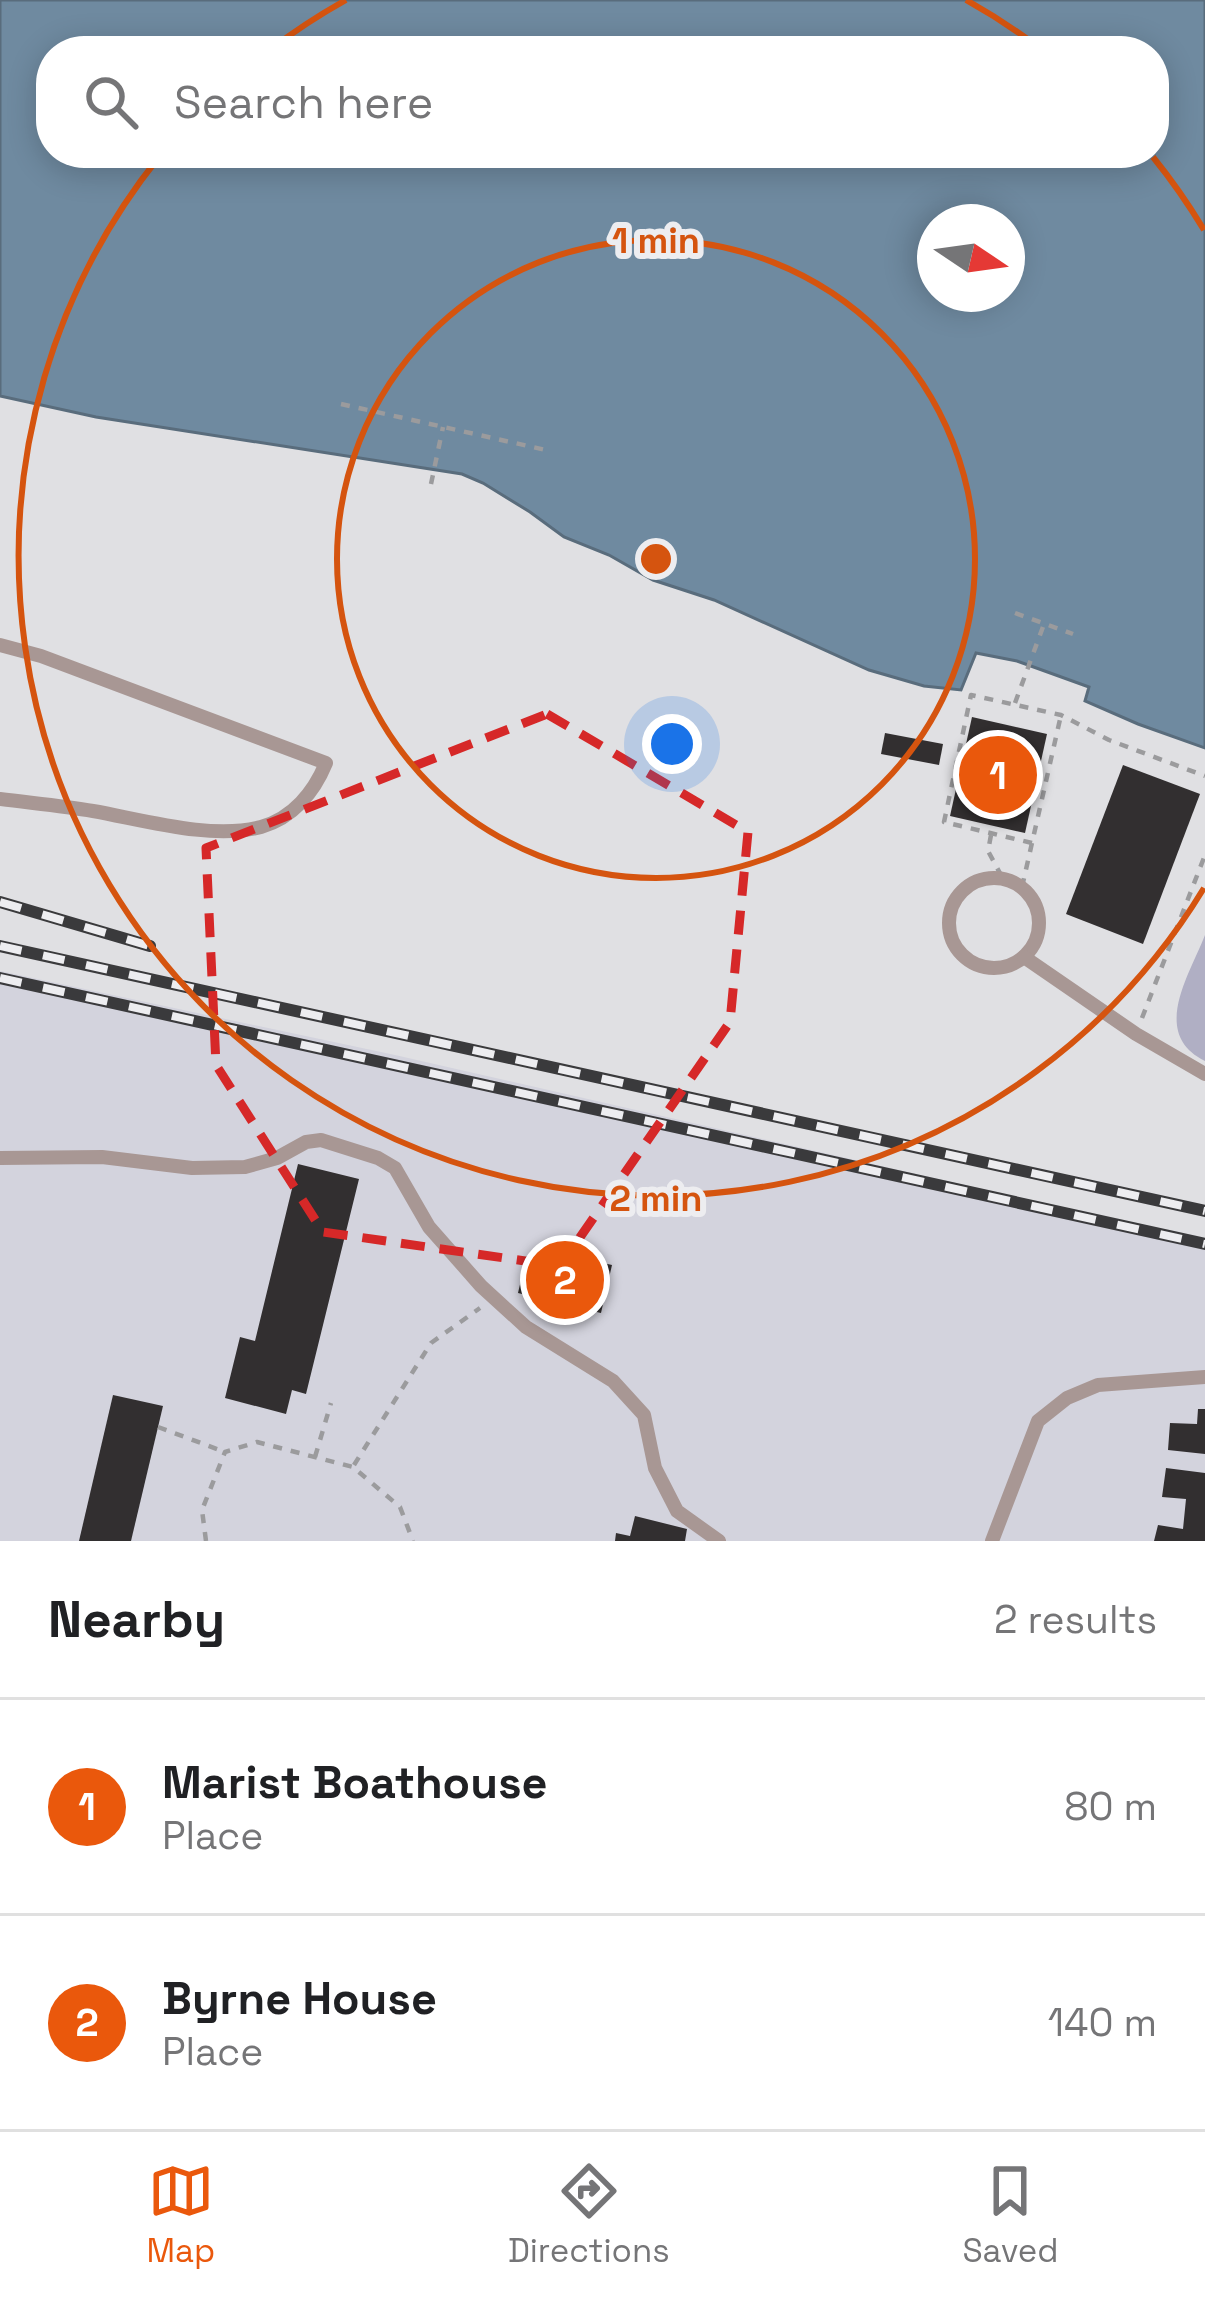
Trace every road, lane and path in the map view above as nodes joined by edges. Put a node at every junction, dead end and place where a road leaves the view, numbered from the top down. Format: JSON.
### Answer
{"nodes":[{"id":1,"x":341,"y":404,"type":"dead end"},
{"id":2,"x":443,"y":427,"type":"junction"},
{"id":3,"x":546,"y":449,"type":"dead end"},
{"id":4,"x":431,"y":484,"type":"dead end"},
{"id":5,"x":1015,"y":613,"type":"dead end"},
{"id":6,"x":1044,"y":624,"type":"junction"},
{"id":7,"x":1073,"y":634,"type":"dead end"},
{"id":8,"x":0,"y":645,"type":"edge"},
{"id":9,"x":1014,"y":705,"type":"junction"},
{"id":10,"x":1061,"y":715,"type":"junction"},
{"id":11,"x":1205,"y":776,"type":"edge"},
{"id":12,"x":0,"y":799,"type":"edge"},
{"id":13,"x":991,"y":835,"type":"junction"},
{"id":14,"x":1032,"y":843,"type":"junction"},
{"id":15,"x":1204,"y":859,"type":"edge"},
{"id":16,"x":1002,"y":877,"type":"junction"},
{"id":17,"x":1022,"y":887,"type":"junction"},
{"id":18,"x":1024,"y":957,"type":"junction"},
{"id":19,"x":1136,"y":1034,"type":"junction"},
{"id":20,"x":1205,"y":1074,"type":"edge"},
{"id":21,"x":0,"y":1158,"type":"edge"},
{"id":22,"x":495,"y":1298,"type":"junction"},
{"id":23,"x":1205,"y":1377,"type":"edge"},
{"id":24,"x":331,"y":1403,"type":"dead end"},
{"id":25,"x":158,"y":1427,"type":"dead end"},
{"id":26,"x":225,"y":1452,"type":"junction"},
{"id":27,"x":315,"y":1457,"type":"junction"},
{"id":28,"x":353,"y":1467,"type":"junction"},
{"id":29,"x":206,"y":1541,"type":"edge"},
{"id":30,"x":413,"y":1541,"type":"edge"},
{"id":31,"x":719,"y":1541,"type":"edge"},
{"id":32,"x":992,"y":1541,"type":"edge"}],
"edges":[{"from":1,"to":2,"type":"path"},
{"from":2,"to":3,"type":"path"},
{"from":2,"to":4,"type":"path"},
{"from":5,"to":6,"type":"path"},
{"from":6,"to":7,"type":"path"},
{"from":6,"to":9,"type":"path"},
{"from":8,"to":12,"type":"lane"},
{"from":9,"to":10,"type":"path"},
{"from":9,"to":13,"type":"path"},
{"from":10,"to":11,"type":"path"},
{"from":10,"to":14,"type":"path"},
{"from":13,"to":14,"type":"path"},
{"from":13,"to":16,"type":"path"},
{"from":14,"to":17,"type":"path"},
{"from":15,"to":19,"type":"path"},
{"from":16,"to":17,"type":"lane"},
{"from":16,"to":18,"type":"lane"},
{"from":17,"to":18,"type":"lane"},
{"from":18,"to":19,"type":"lane"},
{"from":19,"to":20,"type":"lane"},
{"from":21,"to":22,"type":"lane"},
{"from":22,"to":28,"type":"path"},
{"from":22,"to":31,"type":"lane"},
{"from":23,"to":32,"type":"lane"},
{"from":24,"to":27,"type":"path"},
{"from":25,"to":26,"type":"path"},
{"from":26,"to":27,"type":"path"},
{"from":26,"to":29,"type":"path"},
{"from":27,"to":28,"type":"path"},
{"from":28,"to":30,"type":"path"}]}
